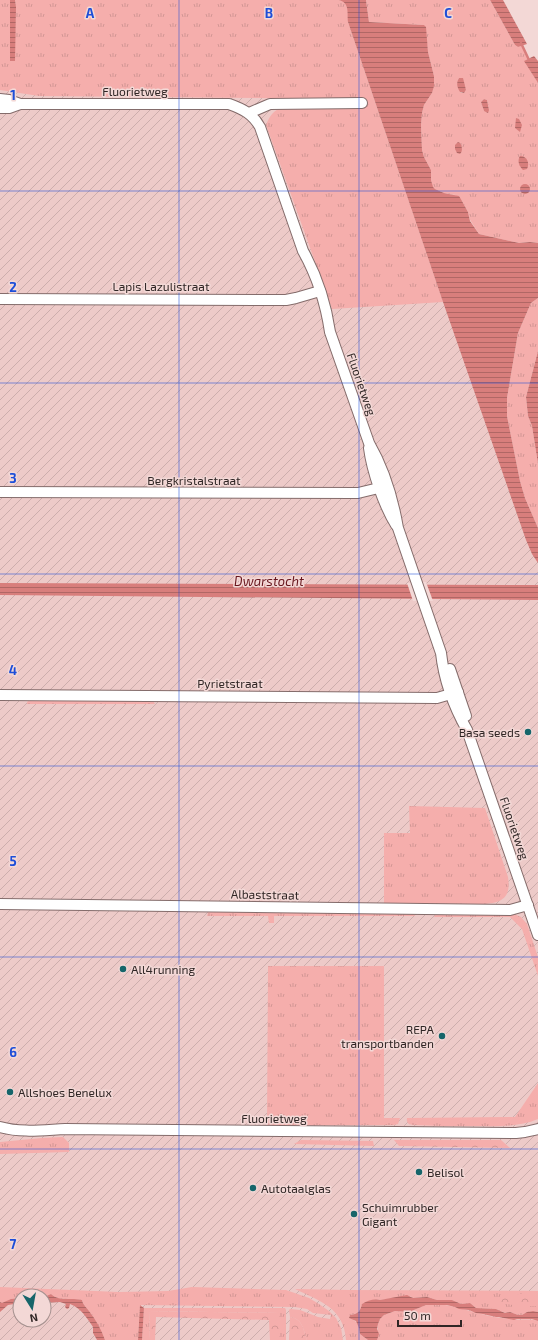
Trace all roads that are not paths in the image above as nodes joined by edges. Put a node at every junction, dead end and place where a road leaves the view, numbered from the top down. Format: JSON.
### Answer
{"nodes":[{"id":1,"x":0,"y":99,"type":"edge"},
{"id":2,"x":362,"y":103,"type":"dead end"},
{"id":3,"x":20,"y":104,"type":"junction"},
{"id":4,"x":0,"y":108,"type":"edge"},
{"id":5,"x":249,"y":113,"type":"junction"},
{"id":6,"x":316,"y":292,"type":"junction"},
{"id":7,"x":0,"y":298,"type":"edge"},
{"id":8,"x":383,"y":487,"type":"junction"},
{"id":9,"x":0,"y":492,"type":"edge"},
{"id":10,"x":455,"y":693,"type":"junction"},
{"id":11,"x":0,"y":695,"type":"edge"},
{"id":12,"x":0,"y":904,"type":"edge"},
{"id":13,"x":528,"y":906,"type":"junction"},
{"id":14,"x":538,"y":935,"type":"edge"},
{"id":15,"x":538,"y":1129,"type":"edge"},
{"id":16,"x":3,"y":1130,"type":"edge"}],
"edges":[{"from":1,"to":3,"type":"street","name":"Fluorietweg"},
{"from":2,"to":5,"type":"street"},
{"from":3,"to":4,"type":"street","name":"Fluorietweg"},
{"from":3,"to":5,"type":"street","name":"Fluorietweg"},
{"from":5,"to":6,"type":"street","name":"Fluorietweg"},
{"from":6,"to":7,"type":"street","name":"Lapis Lazulistraat"},
{"from":6,"to":8,"type":"street","name":"Fluorietweg"},
{"from":8,"to":9,"type":"street","name":"Bergkristalstraat"},
{"from":8,"to":10,"type":"street","name":"Fluorietweg"},
{"from":10,"to":11,"type":"street","name":"Pyrietstraat"},
{"from":10,"to":13,"type":"street","name":"Fluorietweg"},
{"from":12,"to":13,"type":"street","name":"Albaststraat"},
{"from":13,"to":14,"type":"street","name":"Fluorietweg"},
{"from":15,"to":16,"type":"street","name":"Fluorietweg"}]}
